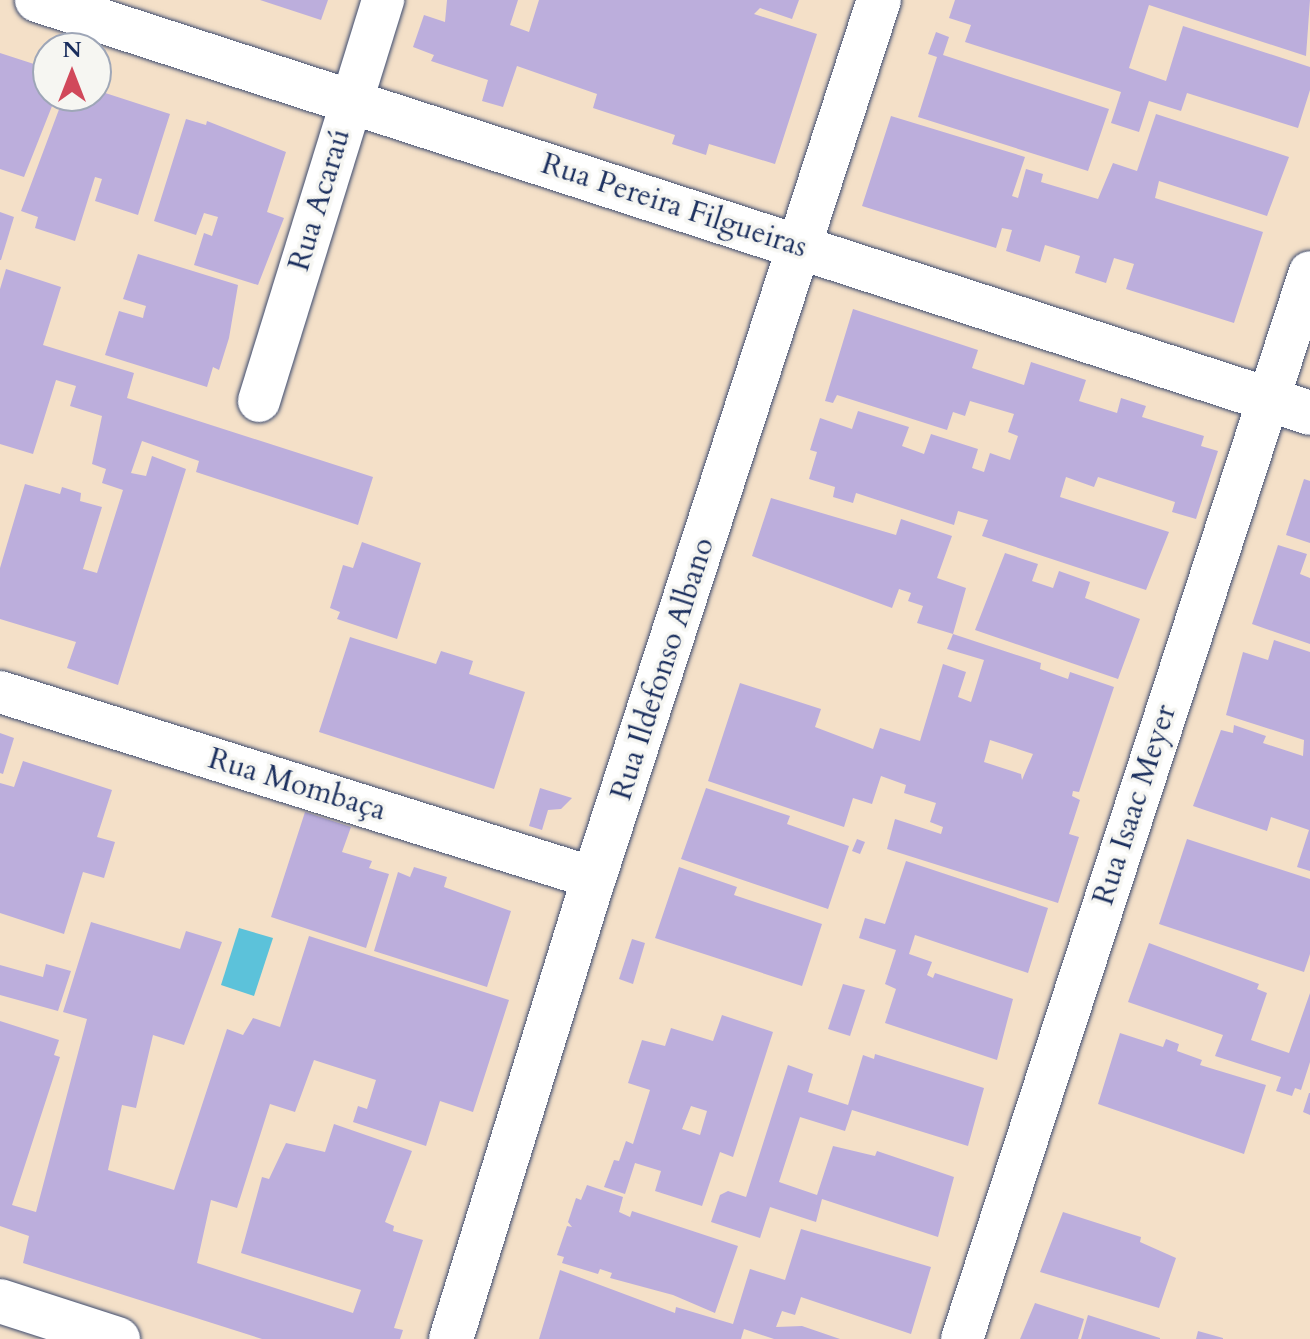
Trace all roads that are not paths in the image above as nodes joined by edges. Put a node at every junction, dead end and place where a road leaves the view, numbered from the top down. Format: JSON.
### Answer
{"nodes":[{"id":1,"x":37,"y":0,"type":"edge"},
{"id":2,"x":383,"y":0,"type":"edge"},
{"id":3,"x":879,"y":0,"type":"edge"},
{"id":4,"x":351,"y":100,"type":"junction"},
{"id":5,"x":801,"y":248,"type":"junction"},
{"id":6,"x":1310,"y":272,"type":"edge"},
{"id":7,"x":1268,"y":399,"type":"junction"},
{"id":8,"x":259,"y":401,"type":"dead end"},
{"id":9,"x":1310,"y":413,"type":"edge"},
{"id":10,"x":0,"y":692,"type":"edge"},
{"id":11,"x":594,"y":878,"type":"junction"},
{"id":12,"x":0,"y":1301,"type":"edge"},
{"id":13,"x":118,"y":1339,"type":"edge"},
{"id":14,"x":451,"y":1339,"type":"edge"},
{"id":15,"x":962,"y":1339,"type":"edge"}],
"edges":[{"from":1,"to":4,"type":"street","name":"Rua Pereira Filgueiras"},
{"from":2,"to":4,"type":"street","name":"Rua Acaraú"},
{"from":3,"to":5,"type":"street","name":"Rua Ildefonso Albano"},
{"from":4,"to":5,"type":"street","name":"Rua Pereira Filgueiras"},
{"from":4,"to":8,"type":"street","name":"Rua Acaraú"},
{"from":5,"to":7,"type":"street","name":"Rua Pereira Filgueiras"},
{"from":5,"to":11,"type":"street","name":"Rua Ildefonso Albano"},
{"from":6,"to":7,"type":"street","name":"Rua Isaac Meyer"},
{"from":7,"to":9,"type":"street","name":"Rua Pereira Filgueiras"},
{"from":7,"to":15,"type":"street","name":"Rua Isaac Meyer"},
{"from":10,"to":11,"type":"street","name":"Rua Mombaça"},
{"from":11,"to":14,"type":"street","name":"Rua Ildefonso Albano"},
{"from":12,"to":13,"type":"street"}]}
